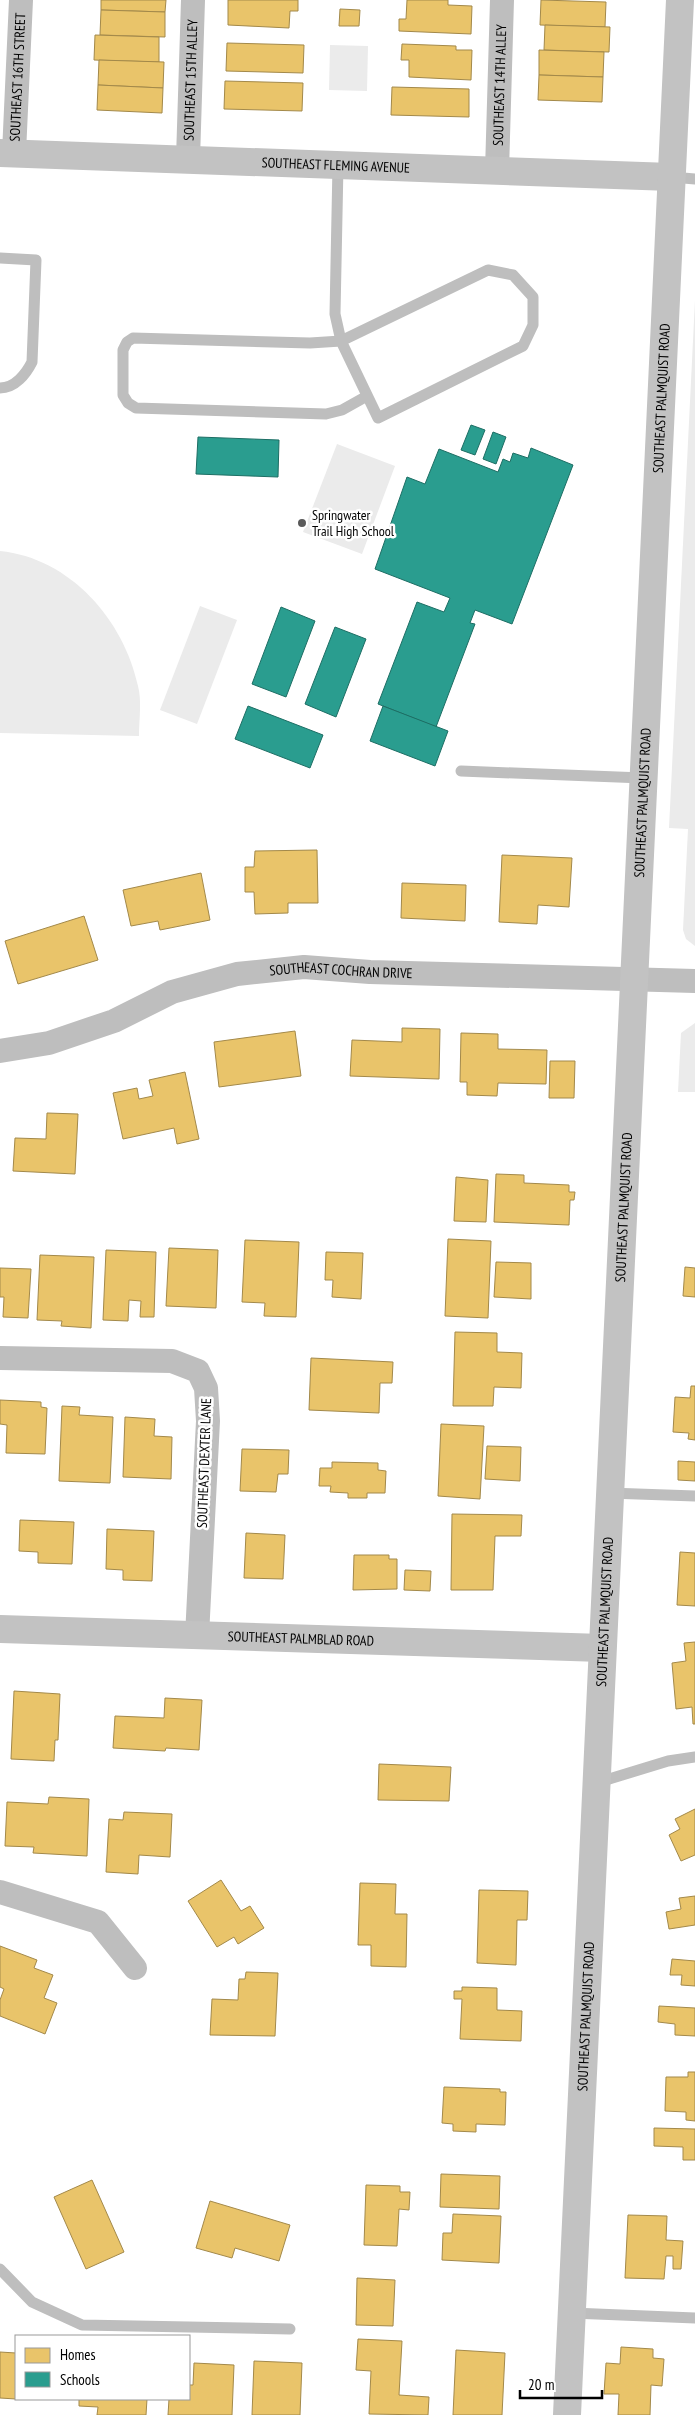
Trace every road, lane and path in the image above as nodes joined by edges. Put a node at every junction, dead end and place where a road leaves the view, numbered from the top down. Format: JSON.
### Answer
{"nodes":[{"id":1,"x":21,"y":0,"type":"edge"},
{"id":2,"x":193,"y":0,"type":"edge"},
{"id":3,"x":502,"y":0,"type":"edge"},
{"id":4,"x":680,"y":0,"type":"edge"},
{"id":5,"x":7,"y":153,"type":"edge"},
{"id":6,"x":188,"y":160,"type":"junction"},
{"id":7,"x":338,"y":165,"type":"junction"},
{"id":8,"x":497,"y":171,"type":"junction"},
{"id":9,"x":683,"y":178,"type":"edge"},
{"id":10,"x":0,"y":258,"type":"edge"},
{"id":11,"x":341,"y":341,"type":"junction"},
{"id":12,"x":0,"y":388,"type":"edge"},
{"id":13,"x":367,"y":396,"type":"junction"},
{"id":14,"x":461,"y":771,"type":"dead end"},
{"id":15,"x":643,"y":778,"type":"junction"},
{"id":16,"x":634,"y":979,"type":"junction"},
{"id":17,"x":695,"y":981,"type":"edge"},
{"id":18,"x":0,"y":1051,"type":"edge"},
{"id":19,"x":0,"y":1358,"type":"edge"},
{"id":20,"x":609,"y":1492,"type":"junction"},
{"id":21,"x":695,"y":1496,"type":"edge"},
{"id":22,"x":0,"y":1629,"type":"edge"},
{"id":23,"x":197,"y":1636,"type":"junction"},
{"id":24,"x":602,"y":1648,"type":"junction"},
{"id":25,"x":695,"y":1757,"type":"edge"},
{"id":26,"x":596,"y":1783,"type":"junction"},
{"id":27,"x":0,"y":1892,"type":"edge"},
{"id":28,"x":135,"y":1968,"type":"dead end"},
{"id":29,"x":0,"y":2269,"type":"edge"},
{"id":30,"x":572,"y":2313,"type":"junction"},
{"id":31,"x":695,"y":2318,"type":"edge"},
{"id":32,"x":290,"y":2329,"type":"dead end"},
{"id":33,"x":566,"y":2415,"type":"edge"}],
"edges":[{"from":1,"to":5,"type":"street","name":"SOUTHEAST 16TH STREET"},
{"from":2,"to":6,"type":"street","name":"SOUTHEAST 15TH ALLEY"},
{"from":3,"to":8,"type":"street","name":"SOUTHEAST 14TH ALLEY"},
{"from":4,"to":9,"type":"main road","name":"SOUTHEAST PALMQUIST ROAD"},
{"from":5,"to":6,"type":"main road","name":"SOUTHEAST FLEMING AVENUE"},
{"from":6,"to":7,"type":"main road","name":"SOUTHEAST FLEMING AVENUE"},
{"from":7,"to":8,"type":"main road","name":"SOUTHEAST FLEMING AVENUE"},
{"from":7,"to":11,"type":"lane"},
{"from":8,"to":9,"type":"main road","name":"SOUTHEAST FLEMING AVENUE"},
{"from":9,"to":15,"type":"main road","name":"SOUTHEAST PALMQUIST ROAD"},
{"from":10,"to":12,"type":"lane"},
{"from":11,"to":13,"type":"lane"},
{"from":11,"to":13,"type":"lane"},
{"from":11,"to":13,"type":"lane"},
{"from":14,"to":15,"type":"lane"},
{"from":15,"to":16,"type":"main road","name":"SOUTHEAST PALMQUIST ROAD"},
{"from":16,"to":17,"type":"street","name":"SOUTHEAST COCHRAN DRIVE"},
{"from":16,"to":18,"type":"street","name":"SOUTHEAST COCHRAN DRIVE"},
{"from":16,"to":20,"type":"main road","name":"SOUTHEAST PALMQUIST ROAD"},
{"from":19,"to":23,"type":"street","name":"SOUTHEAST DEXTER LANE"},
{"from":20,"to":21,"type":"lane"},
{"from":20,"to":24,"type":"main road","name":"SOUTHEAST PALMQUIST ROAD"},
{"from":22,"to":23,"type":"main road","name":"SOUTHEAST PALMBLAD ROAD"},
{"from":23,"to":24,"type":"main road","name":"SOUTHEAST PALMBLAD ROAD"},
{"from":24,"to":26,"type":"main road","name":"SOUTHEAST PALMQUIST ROAD"},
{"from":25,"to":26,"type":"lane"},
{"from":26,"to":30,"type":"main road","name":"SOUTHEAST PALMQUIST ROAD"},
{"from":27,"to":28,"type":"street"},
{"from":29,"to":32,"type":"lane"},
{"from":30,"to":31,"type":"lane"},
{"from":30,"to":33,"type":"main road","name":"SOUTHEAST PALMQUIST ROAD"}]}
